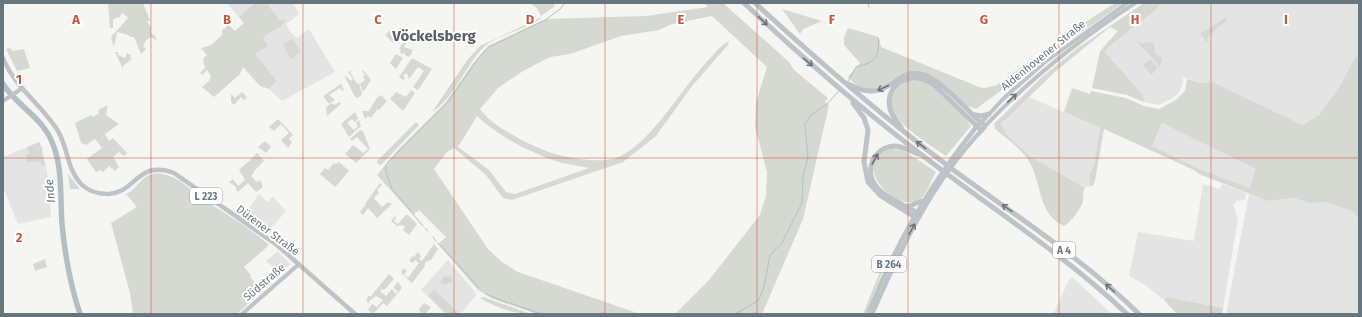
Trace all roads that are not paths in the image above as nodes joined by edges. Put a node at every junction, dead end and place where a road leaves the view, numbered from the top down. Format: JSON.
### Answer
{"nodes":[{"id":1,"x":744,"y":3,"type":"edge"},
{"id":2,"x":754,"y":3,"type":"edge"},
{"id":3,"x":1127,"y":3,"type":"edge"},
{"id":4,"x":1135,"y":3,"type":"edge"},
{"id":5,"x":3,"y":58,"type":"edge"},
{"id":6,"x":851,"y":87,"type":"junction"},
{"id":7,"x":19,"y":90,"type":"junction"},
{"id":8,"x":847,"y":96,"type":"junction"},
{"id":9,"x":3,"y":101,"type":"edge"},
{"id":10,"x":989,"y":114,"type":"junction"},
{"id":11,"x":973,"y":115,"type":"junction"},
{"id":12,"x":981,"y":126,"type":"junction"},
{"id":13,"x":905,"y":133,"type":"junction"},
{"id":14,"x":926,"y":158,"type":"junction"},
{"id":15,"x":922,"y":201,"type":"junction"},
{"id":16,"x":907,"y":207,"type":"junction"},
{"id":17,"x":916,"y":215,"type":"junction"},
{"id":18,"x":299,"y":264,"type":"junction"},
{"id":19,"x":242,"y":314,"type":"edge"},
{"id":20,"x":355,"y":314,"type":"edge"},
{"id":21,"x":868,"y":314,"type":"edge"},
{"id":22,"x":872,"y":314,"type":"edge"},
{"id":23,"x":1127,"y":314,"type":"edge"},
{"id":24,"x":1139,"y":314,"type":"edge"}],
"edges":[{"from":1,"to":8,"type":"highway","number":"A 4","one_way":true},
{"from":2,"to":6,"type":"highway","number":"A 4"},
{"from":3,"to":10,"type":"main road","name":"Aldenhovener Straße"},
{"from":12,"to":4,"type":"main road","name":"Aldenhovener Straße","one_way":true},
{"from":5,"to":7,"type":"main road","number":"L 223"},
{"from":11,"to":6,"type":"highway","one_way":true},
{"from":6,"to":13,"type":"highway","number":"A 4"},
{"from":7,"to":9,"type":"main road"},
{"from":7,"to":18,"type":"main road","name":"Dürener Straße","number":"L 223"},
{"from":8,"to":14,"type":"highway","number":"A 4"},
{"from":8,"to":17,"type":"highway"},
{"from":10,"to":11,"type":"highway"},
{"from":10,"to":12,"type":"main road","name":"Aldenhovener Straße"},
{"from":11,"to":12,"type":"highway"},
{"from":12,"to":13,"type":"highway"},
{"from":12,"to":15,"type":"main road","name":"Aldenhovener Straße","number":"B 264"},
{"from":12,"to":17,"type":"main road","name":"Aldenhovener Straße","number":"B 264"},
{"from":24,"to":13,"type":"highway","number":"A 4","one_way":true},
{"from":16,"to":14,"type":"highway","one_way":true},
{"from":14,"to":23,"type":"highway","number":"A 4"},
{"from":15,"to":16,"type":"highway"},
{"from":15,"to":17,"type":"main road","name":"Aldenhovener Straße","number":"B 264"},
{"from":16,"to":17,"type":"highway"},
{"from":17,"to":21,"type":"main road","name":"Aldenhovener Straße","number":"B 264"},
{"from":22,"to":17,"type":"main road","name":"Aldenhovener Straße","number":"B 264","one_way":true},
{"from":18,"to":19,"type":"main road","name":"Südstraße"},
{"from":18,"to":20,"type":"main road","name":"Dürener Straße","number":"L 223"}]}
